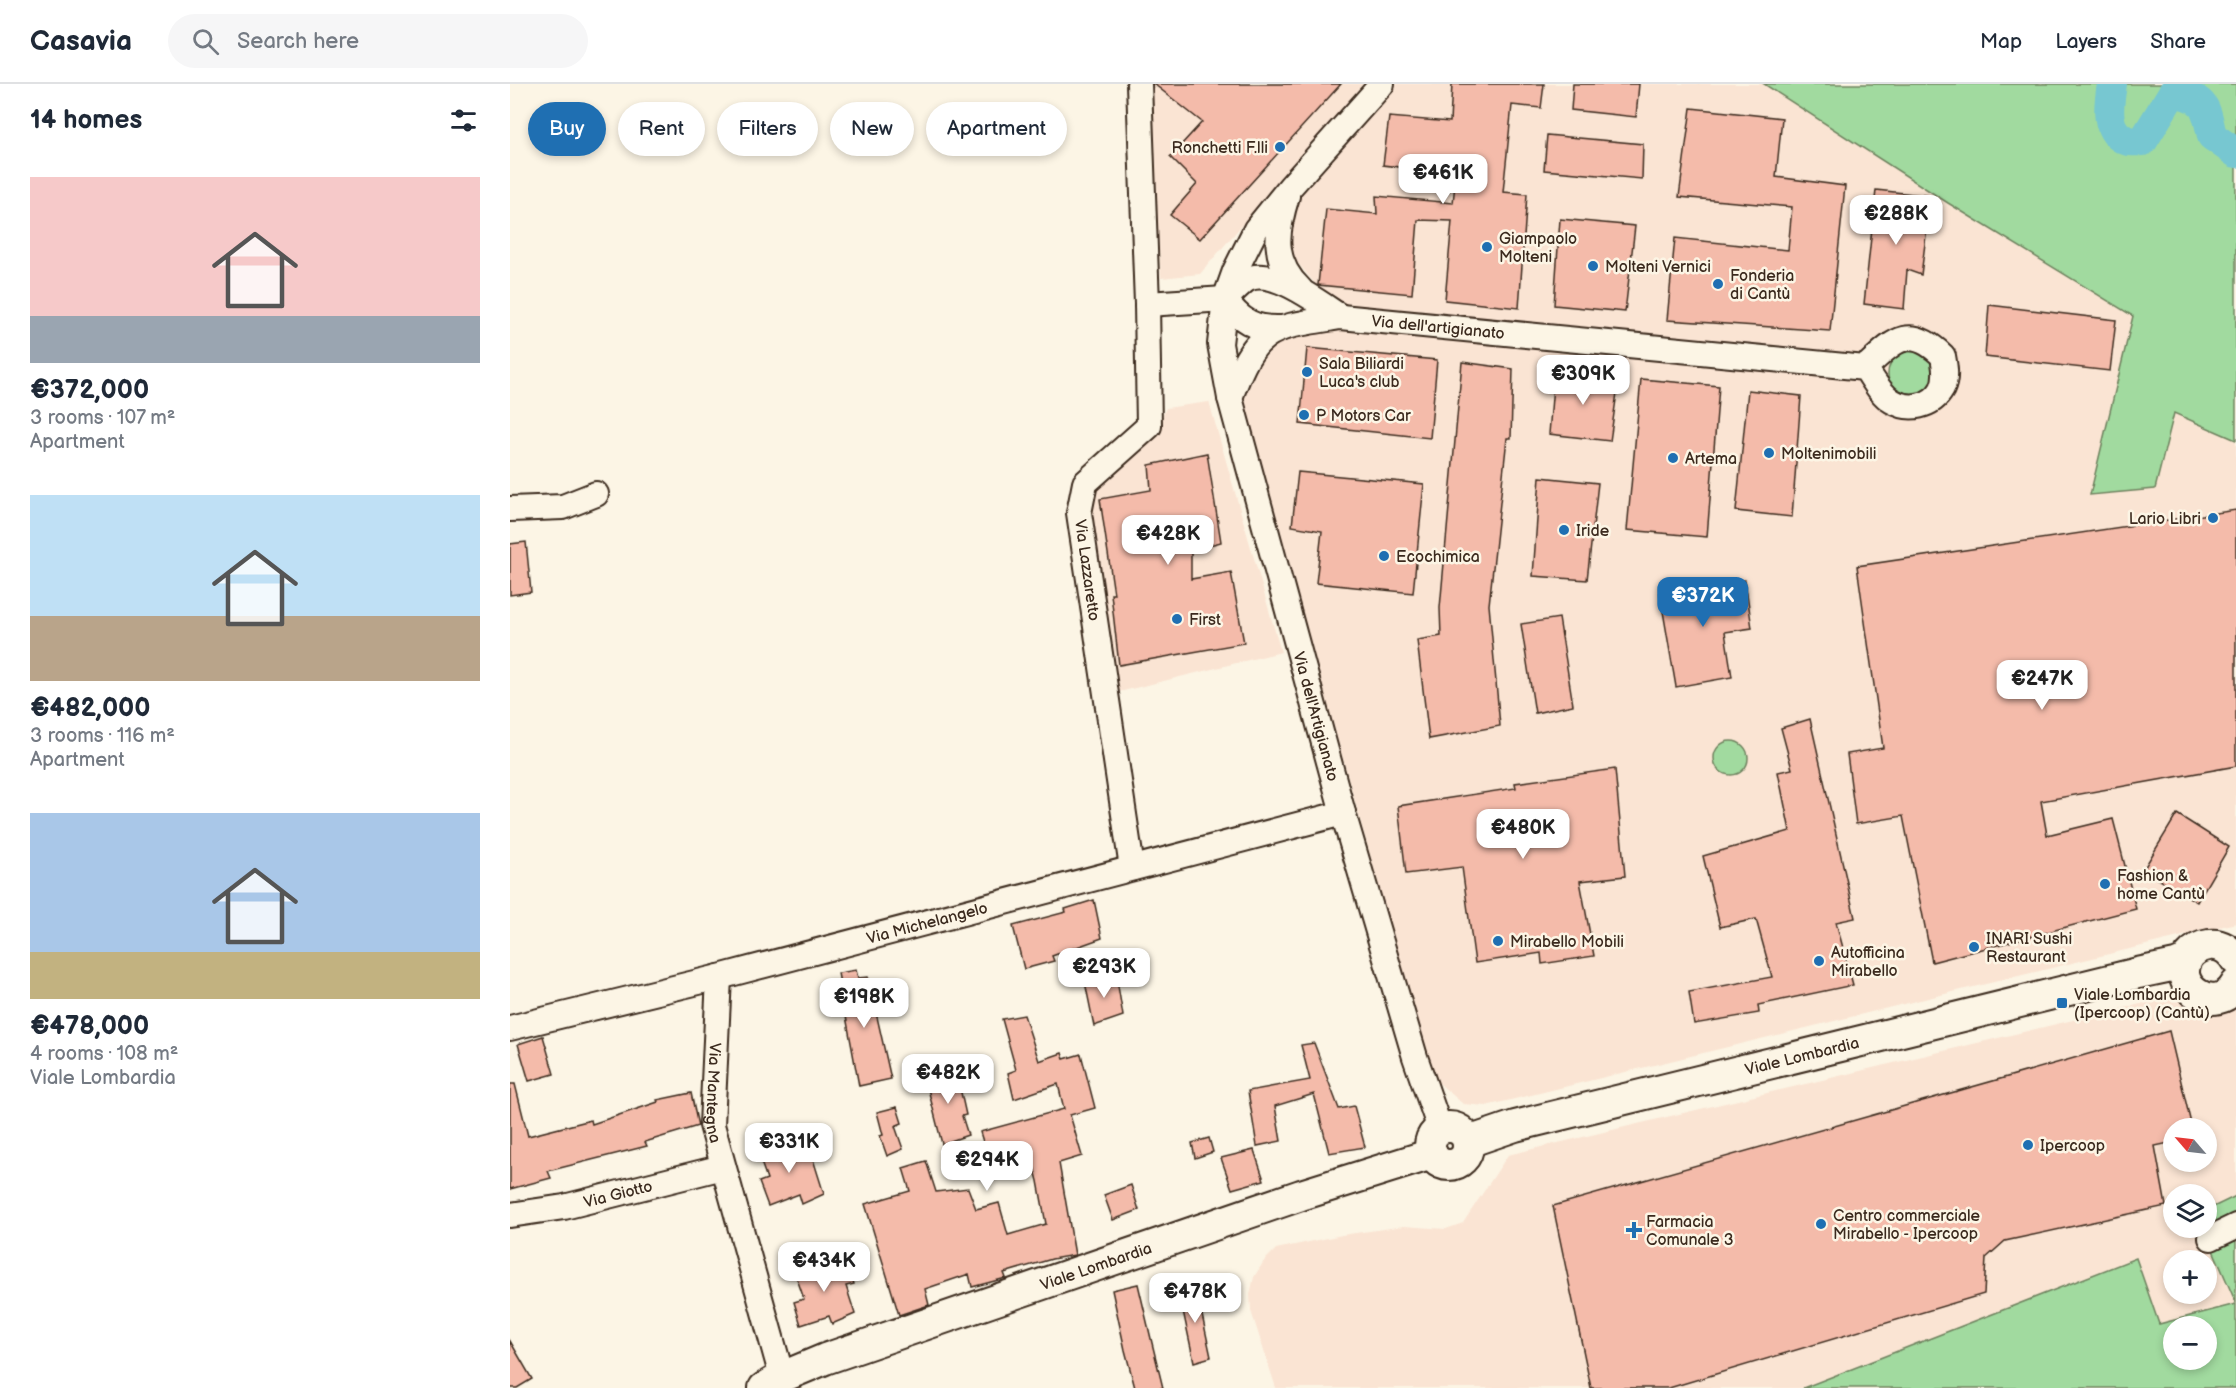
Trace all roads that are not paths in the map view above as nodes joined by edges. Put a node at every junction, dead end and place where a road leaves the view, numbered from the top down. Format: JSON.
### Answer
{"nodes":[{"id":1,"x":1139,"y":84,"type":"edge"},
{"id":2,"x":1382,"y":84,"type":"edge"},
{"id":3,"x":1290,"y":187,"type":"junction"},
{"id":4,"x":1311,"y":298,"type":"junction"},
{"id":5,"x":1225,"y":299,"type":"junction"},
{"id":6,"x":1147,"y":304,"type":"junction"},
{"id":7,"x":1341,"y":317,"type":"junction"},
{"id":8,"x":1281,"y":328,"type":"junction"},
{"id":9,"x":1865,"y":368,"type":"dead end"},
{"id":10,"x":1230,"y":398,"type":"junction"},
{"id":11,"x":596,"y":494,"type":"dead end"},
{"id":12,"x":510,"y":509,"type":"edge"},
{"id":13,"x":1343,"y":813,"type":"junction"},
{"id":14,"x":1132,"y":868,"type":"junction"},
{"id":15,"x":2233,"y":953,"type":"edge"},
{"id":16,"x":2188,"y":975,"type":"junction"},
{"id":17,"x":718,"y":977,"type":"junction"},
{"id":18,"x":2236,"y":984,"type":"edge"},
{"id":19,"x":510,"y":1028,"type":"edge"},
{"id":20,"x":1436,"y":1141,"type":"junction"},
{"id":21,"x":723,"y":1167,"type":"junction"},
{"id":22,"x":510,"y":1215,"type":"edge"},
{"id":23,"x":2236,"y":1226,"type":"edge"},
{"id":24,"x":2217,"y":1235,"type":"edge"},
{"id":25,"x":773,"y":1382,"type":"edge"}],
"edges":[{"from":1,"to":6,"type":"street","name":"Via Lazzaretto"},
{"from":2,"to":3,"type":"street","name":"Via dell'Artigianato"},
{"from":3,"to":4,"type":"street","name":"Via dell'Artigianato"},
{"from":3,"to":5,"type":"street","name":"Via dell'Artigianato"},
{"from":4,"to":5,"type":"street","name":"Via dell'Artigianato"},
{"from":4,"to":7,"type":"street","name":"Via dell'Artigianato"},
{"from":5,"to":6,"type":"street"},
{"from":5,"to":8,"type":"street"},
{"from":5,"to":10,"type":"street","name":"Via dell'Artigianato"},
{"from":6,"to":14,"type":"street","name":"Via Lazzaretto"},
{"from":7,"to":8,"type":"street","name":"Via dell'artigianato"},
{"from":7,"to":9,"type":"street","name":"Via dell'artigianato"},
{"from":8,"to":10,"type":"street","name":"Via dell'artigianato"},
{"from":10,"to":13,"type":"street","name":"Via dell'Artigianato"},
{"from":11,"to":12,"type":"street"},
{"from":13,"to":14,"type":"street","name":"Via Michelangelo"},
{"from":13,"to":20,"type":"street","name":"Via dell'Artigianato"},
{"from":14,"to":17,"type":"street","name":"Via Michelangelo"},
{"from":15,"to":16,"type":"main road","name":"Viale Lombardia"},
{"from":16,"to":18,"type":"main road"},
{"from":16,"to":20,"type":"main road","name":"Viale Lombardia"},
{"from":17,"to":19,"type":"street","name":"Via Michelangelo"},
{"from":17,"to":21,"type":"street","name":"Via Mantegna"},
{"from":20,"to":25,"type":"main road","name":"Viale Lombardia"},
{"from":21,"to":22,"type":"street","name":"Via Giotto"},
{"from":21,"to":25,"type":"street","name":"Via Mantegna"},
{"from":23,"to":24,"type":"street"}]}
